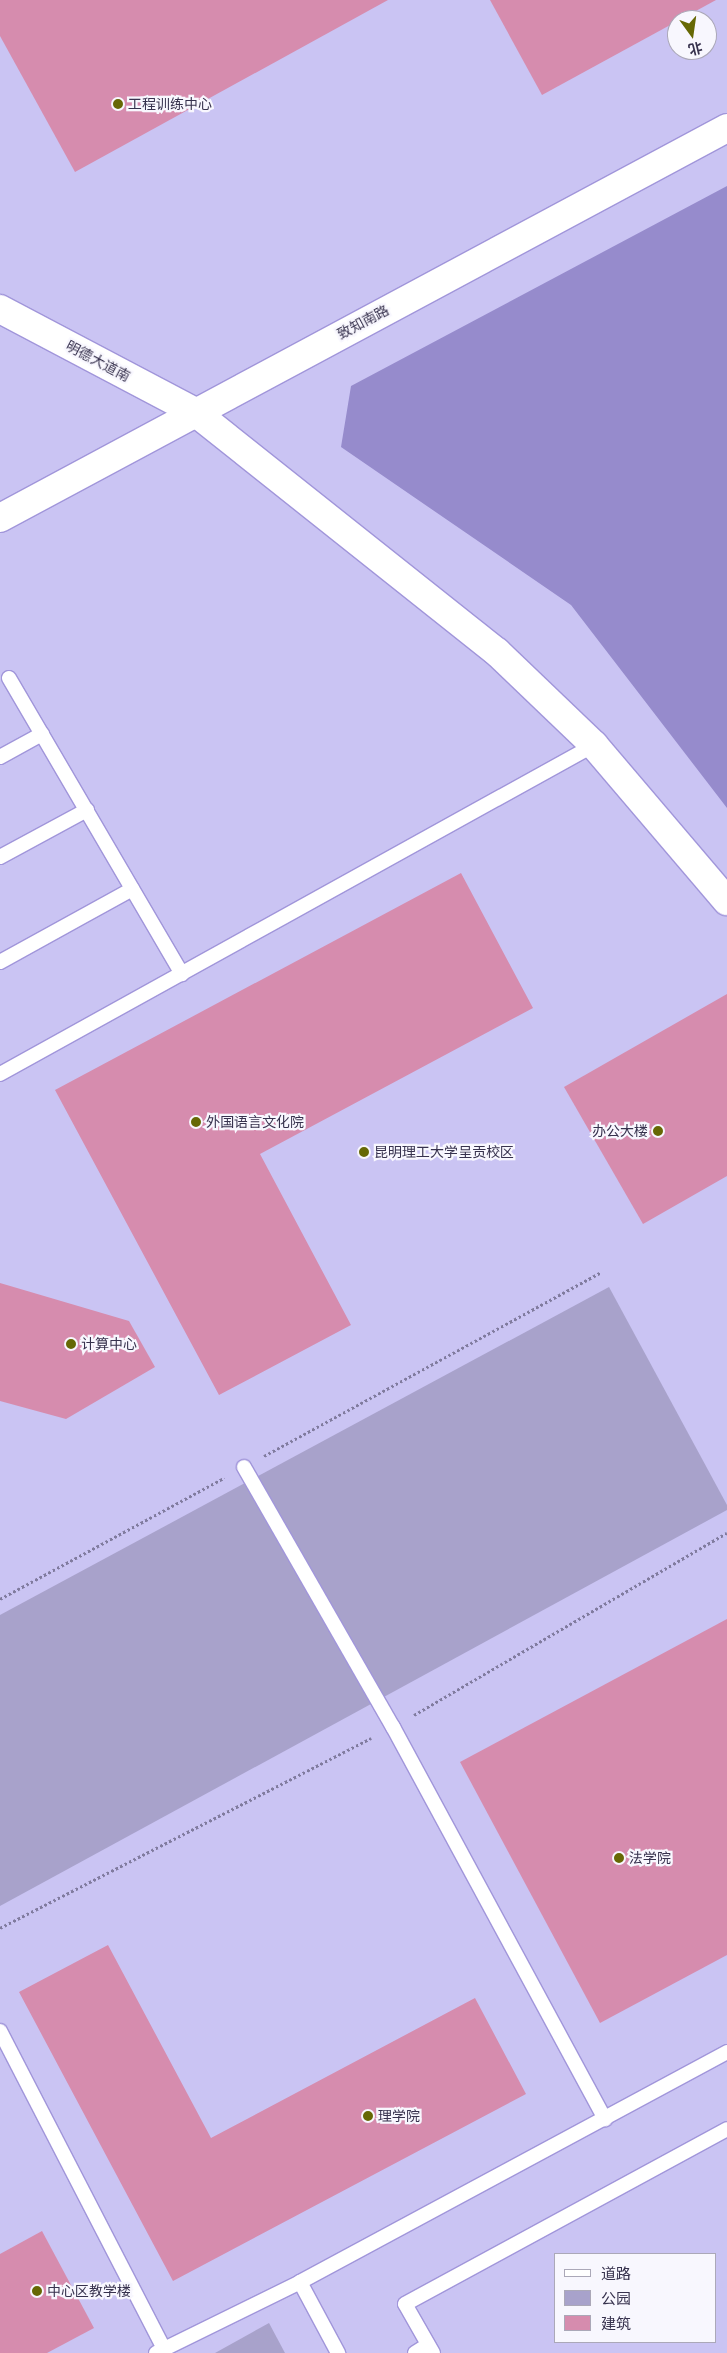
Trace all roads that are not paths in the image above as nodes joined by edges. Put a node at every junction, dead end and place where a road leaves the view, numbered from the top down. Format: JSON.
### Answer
{"nodes":[{"id":1,"x":727,"y":128,"type":"edge"},
{"id":2,"x":0,"y":309,"type":"edge"},
{"id":3,"x":195,"y":412,"type":"junction"},
{"id":4,"x":0,"y":518,"type":"edge"},
{"id":5,"x":9,"y":678,"type":"dead end"},
{"id":6,"x":42,"y":734,"type":"junction"},
{"id":7,"x":594,"y":745,"type":"junction"},
{"id":8,"x":0,"y":757,"type":"edge"},
{"id":9,"x":87,"y":810,"type":"junction"},
{"id":10,"x":0,"y":857,"type":"edge"},
{"id":11,"x":132,"y":889,"type":"junction"},
{"id":12,"x":727,"y":902,"type":"edge"},
{"id":13,"x":0,"y":962,"type":"edge"},
{"id":14,"x":182,"y":974,"type":"junction"},
{"id":15,"x":0,"y":1074,"type":"edge"},
{"id":16,"x":244,"y":1466,"type":"road end"},
{"id":17,"x":0,"y":2031,"type":"edge"},
{"id":18,"x":727,"y":2052,"type":"edge"},
{"id":19,"x":605,"y":2119,"type":"junction"},
{"id":20,"x":727,"y":2129,"type":"edge"},
{"id":21,"x":300,"y":2282,"type":"junction"},
{"id":22,"x":430,"y":2349,"type":"edge"},
{"id":23,"x":160,"y":2351,"type":"edge"},
{"id":24,"x":338,"y":2353,"type":"edge"},
{"id":25,"x":415,"y":2353,"type":"edge"}],
"edges":[{"from":1,"to":3,"type":"street","name":"致知南路"},
{"from":2,"to":3,"type":"street","name":"明德大道南"},
{"from":3,"to":4,"type":"street","name":"致知南路"},
{"from":3,"to":7,"type":"street","name":"明德大道南"},
{"from":5,"to":6,"type":"lane"},
{"from":6,"to":8,"type":"lane"},
{"from":6,"to":9,"type":"lane"},
{"from":7,"to":12,"type":"street","name":"明德大道南"},
{"from":7,"to":14,"type":"lane"},
{"from":9,"to":10,"type":"lane"},
{"from":9,"to":11,"type":"lane"},
{"from":11,"to":13,"type":"lane"},
{"from":11,"to":14,"type":"lane"},
{"from":14,"to":15,"type":"lane"},
{"from":16,"to":19,"type":"lane"},
{"from":17,"to":23,"type":"lane"},
{"from":18,"to":19,"type":"lane"},
{"from":19,"to":21,"type":"lane"},
{"from":20,"to":22,"type":"lane"},
{"from":21,"to":23,"type":"lane"},
{"from":21,"to":24,"type":"lane"},
{"from":22,"to":25,"type":"lane"}]}
